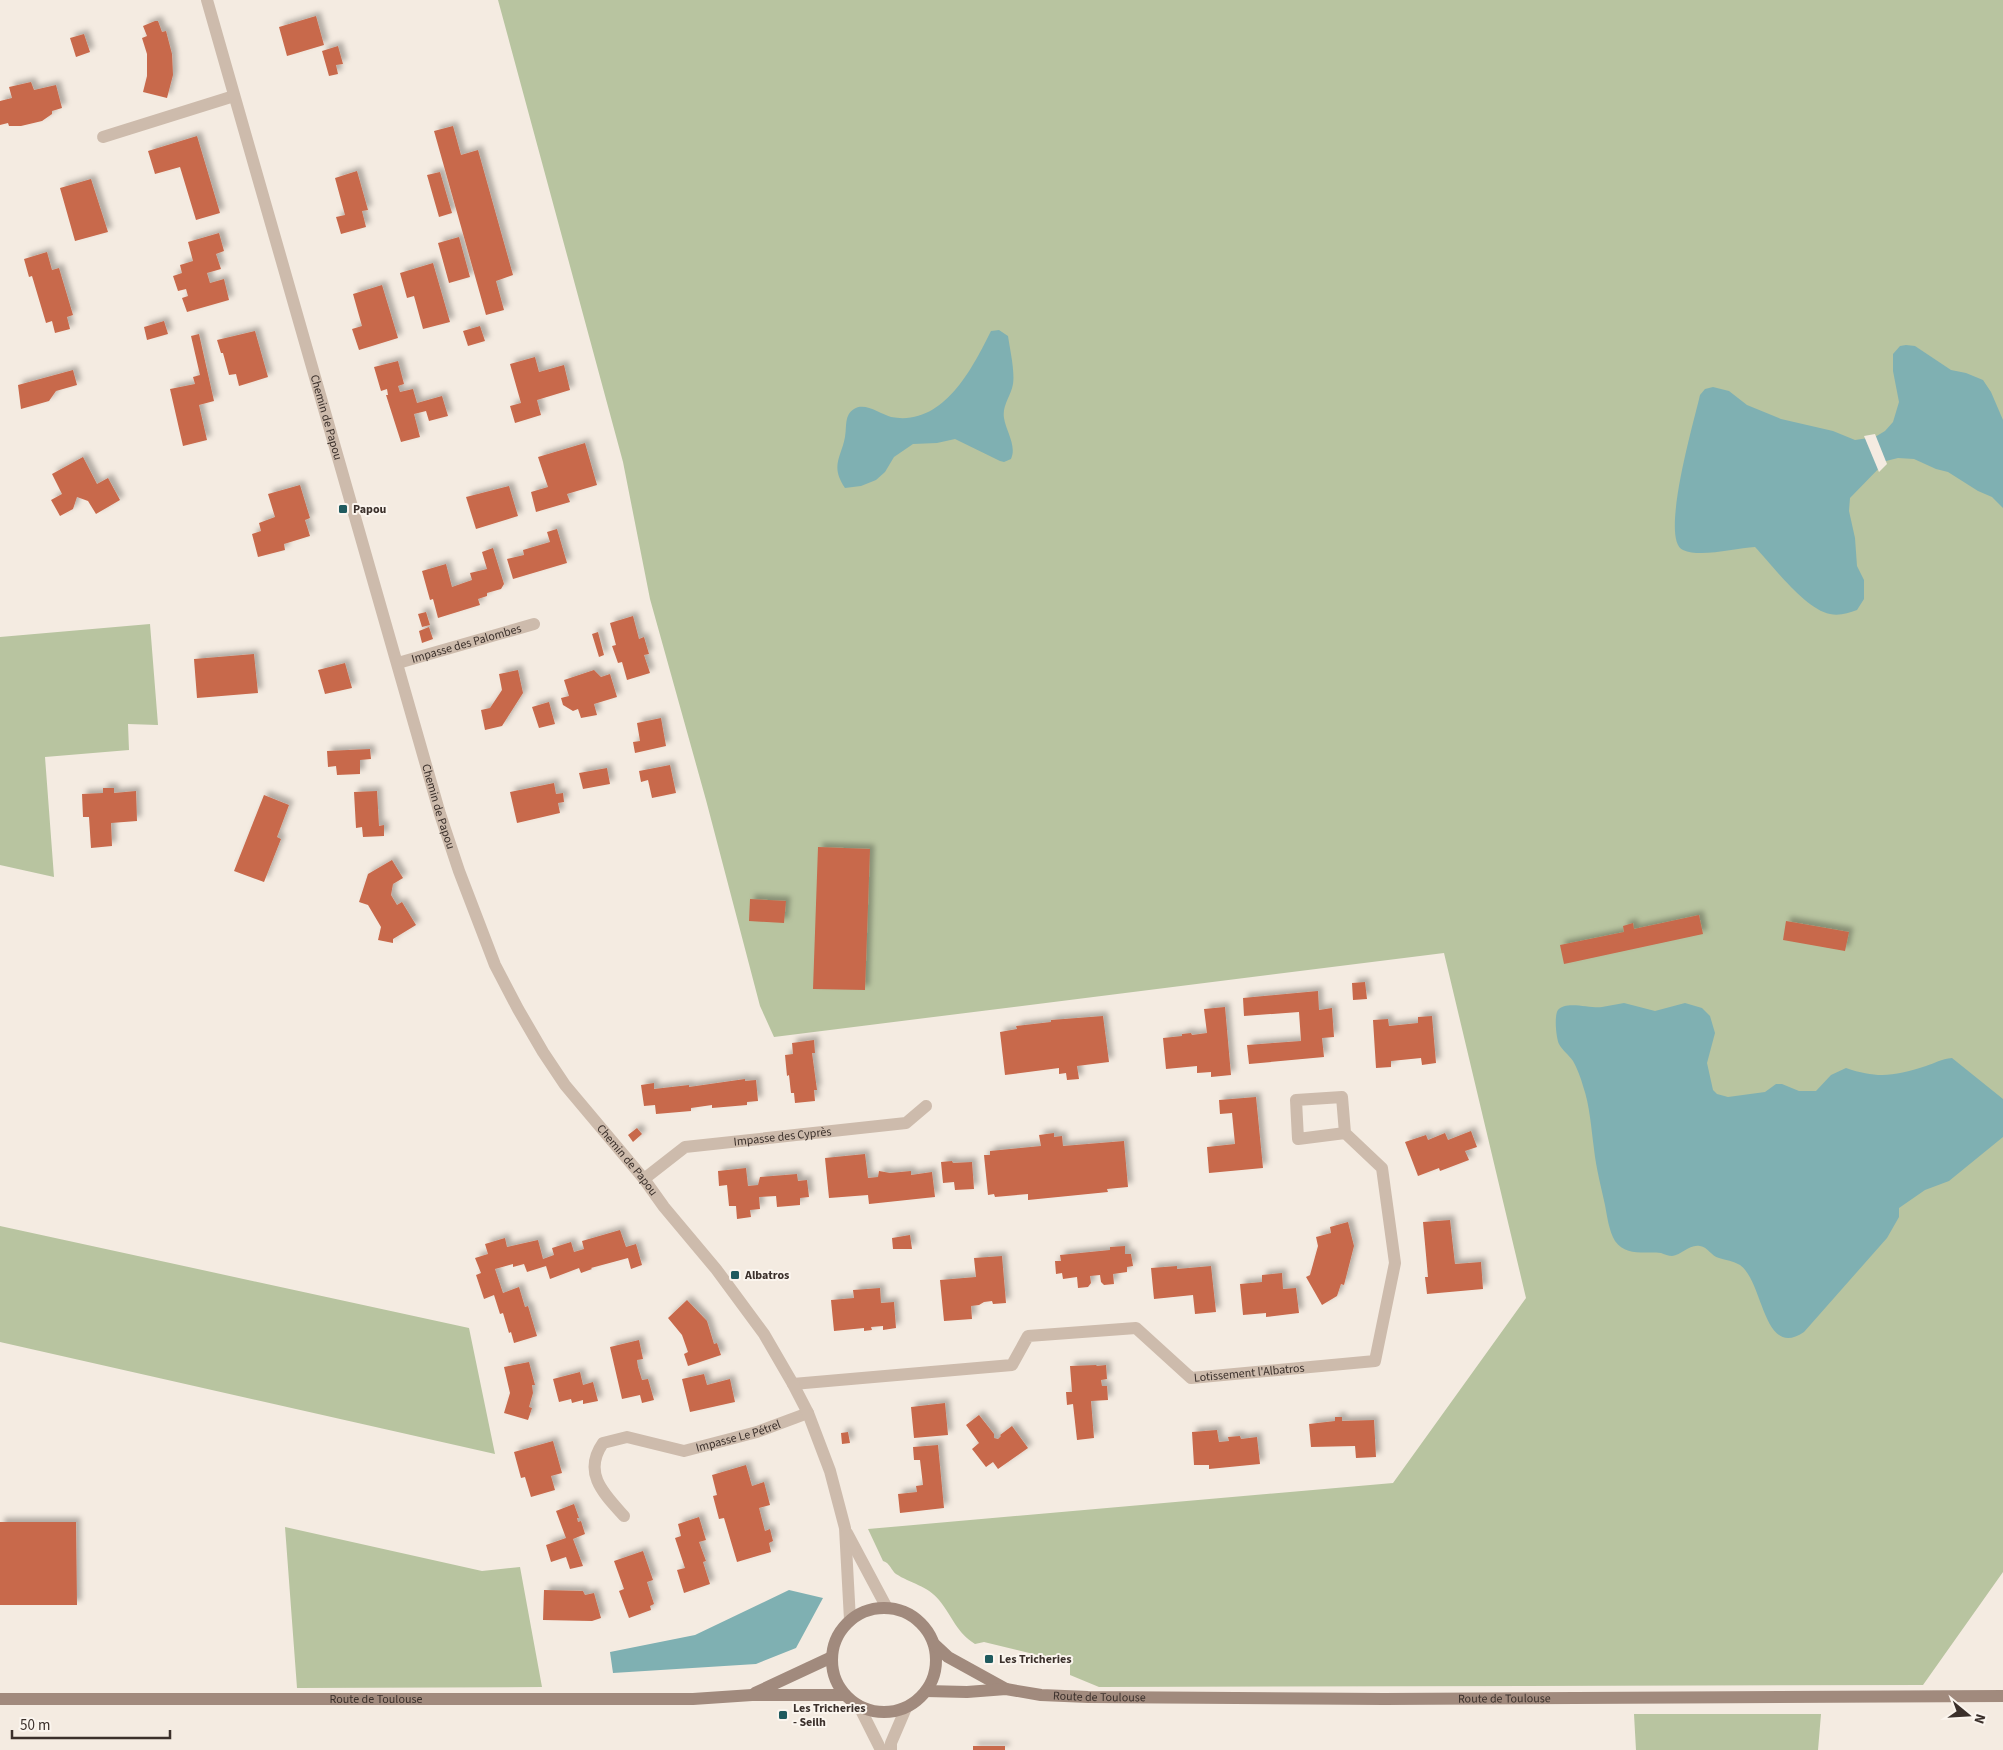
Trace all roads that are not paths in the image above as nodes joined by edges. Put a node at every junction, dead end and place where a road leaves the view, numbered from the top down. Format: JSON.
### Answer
{"nodes":[{"id":1,"x":207,"y":0,"type":"edge"},
{"id":2,"x":234,"y":96,"type":"junction"},
{"id":3,"x":103,"y":137,"type":"dead end"},
{"id":4,"x":534,"y":624,"type":"dead end"},
{"id":5,"x":398,"y":663,"type":"junction"},
{"id":6,"x":926,"y":1106,"type":"dead end"},
{"id":7,"x":1346,"y":1133,"type":"junction"},
{"id":8,"x":644,"y":1179,"type":"junction"},
{"id":9,"x":794,"y":1384,"type":"junction"},
{"id":10,"x":808,"y":1413,"type":"junction"},
{"id":11,"x":624,"y":1516,"type":"dead end"},
{"id":12,"x":845,"y":1528,"type":"junction"},
{"id":13,"x":887,"y":1608,"type":"junction"},
{"id":14,"x":850,"y":1620,"type":"junction"},
{"id":15,"x":934,"y":1644,"type":"junction"},
{"id":16,"x":832,"y":1657,"type":"junction"},
{"id":17,"x":1006,"y":1689,"type":"junction"},
{"id":18,"x":926,"y":1690,"type":"junction"},
{"id":19,"x":752,"y":1694,"type":"junction"},
{"id":20,"x":845,"y":1695,"type":"junction"},
{"id":21,"x":2003,"y":1696,"type":"edge"},
{"id":22,"x":0,"y":1699,"type":"edge"},
{"id":23,"x":859,"y":1706,"type":"junction"},
{"id":24,"x":906,"y":1708,"type":"junction"},
{"id":25,"x":882,"y":1750,"type":"edge"},
{"id":26,"x":891,"y":1750,"type":"edge"}],
"edges":[{"from":1,"to":2,"type":"street","name":"Chemin de Papou"},
{"from":2,"to":3,"type":"street"},
{"from":2,"to":5,"type":"street","name":"Chemin de Papou"},
{"from":4,"to":5,"type":"street","name":"Impasse des Palombes"},
{"from":5,"to":8,"type":"street","name":"Chemin de Papou"},
{"from":6,"to":8,"type":"street","name":"Impasse des Cyprès"},
{"from":7,"to":7,"type":"street"},
{"from":7,"to":9,"type":"street","name":"Lotissement l'Albatros"},
{"from":8,"to":9,"type":"street","name":"Chemin de Papou"},
{"from":9,"to":10,"type":"street","name":"Chemin de Papou"},
{"from":10,"to":11,"type":"street","name":"Impasse Le Pétrel"},
{"from":10,"to":12,"type":"street","name":"Chemin de Papou"},
{"from":12,"to":13,"type":"street","name":"Chemin de Papou"},
{"from":12,"to":14,"type":"street","name":"Chemin de Papou"},
{"from":13,"to":14,"type":"main road"},
{"from":13,"to":15,"type":"main road"},
{"from":14,"to":16,"type":"main road"},
{"from":15,"to":17,"type":"main road","name":"Route de Toulouse"},
{"from":15,"to":18,"type":"main road"},
{"from":16,"to":19,"type":"main road","name":"Route de Toulouse"},
{"from":16,"to":20,"type":"main road"},
{"from":17,"to":18,"type":"main road","name":"Route de Toulouse"},
{"from":17,"to":21,"type":"main road","name":"Route de Toulouse"},
{"from":18,"to":24,"type":"main road"},
{"from":19,"to":20,"type":"main road","name":"Route de Toulouse"},
{"from":19,"to":22,"type":"main road","name":"Route de Toulouse"},
{"from":20,"to":23,"type":"main road"},
{"from":23,"to":24,"type":"main road"},
{"from":23,"to":25,"type":"street"},
{"from":24,"to":26,"type":"street"}]}
